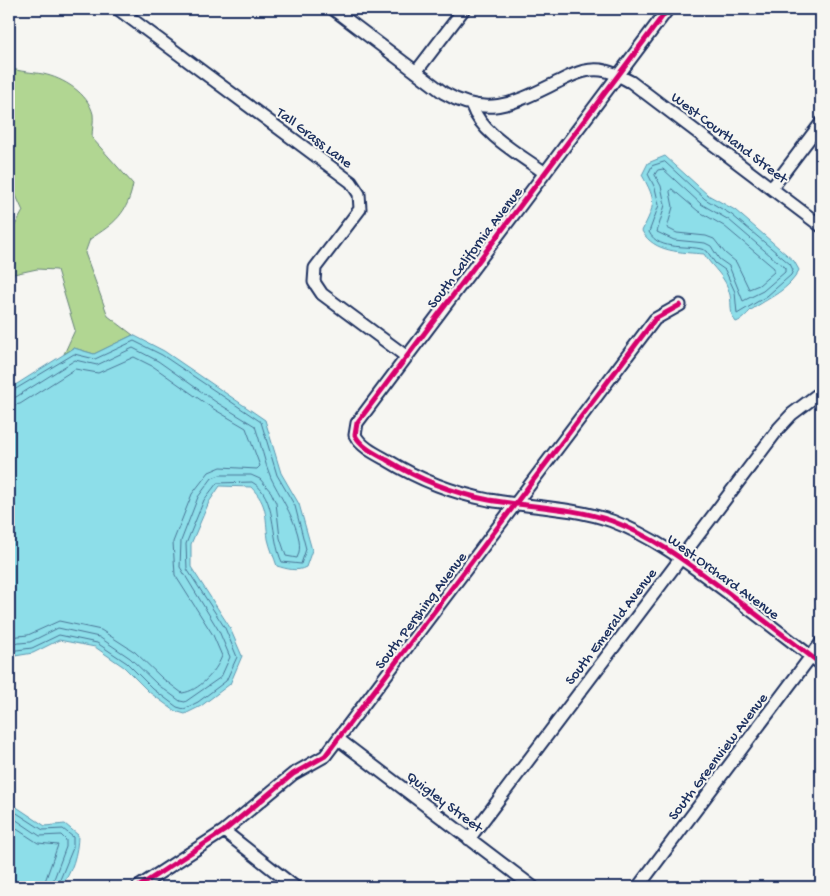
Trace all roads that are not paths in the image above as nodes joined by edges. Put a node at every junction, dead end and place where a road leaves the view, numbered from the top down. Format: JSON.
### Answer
{"nodes":[{"id":1,"x":118,"y":9,"type":"edge"},
{"id":2,"x":333,"y":9,"type":"edge"},
{"id":3,"x":464,"y":9,"type":"edge"},
{"id":4,"x":668,"y":9,"type":"edge"},
{"id":5,"x":416,"y":72,"type":"junction"},
{"id":6,"x":618,"y":75,"type":"junction"},
{"id":7,"x":472,"y":106,"type":"junction"},
{"id":8,"x":821,"y":123,"type":"edge"},
{"id":9,"x":545,"y":173,"type":"junction"},
{"id":10,"x":772,"y":188,"type":"junction"},
{"id":11,"x":821,"y":226,"type":"edge"},
{"id":12,"x":680,"y":305,"type":"dead end"},
{"id":13,"x":407,"y":357,"type":"junction"},
{"id":14,"x":821,"y":392,"type":"edge"},
{"id":15,"x":354,"y":435,"type":"joint"},
{"id":16,"x":516,"y":503,"type":"junction"},
{"id":17,"x":680,"y":557,"type":"junction"},
{"id":18,"x":821,"y":643,"type":"edge"},
{"id":19,"x":811,"y":656,"type":"junction"},
{"id":20,"x":821,"y":664,"type":"edge"},
{"id":21,"x":338,"y":739,"type":"junction"},
{"id":22,"x":224,"y":831,"type":"junction"},
{"id":23,"x":469,"y":839,"type":"junction"},
{"id":24,"x":138,"y":887,"type":"edge"},
{"id":25,"x":295,"y":887,"type":"edge"},
{"id":26,"x":533,"y":887,"type":"edge"},
{"id":27,"x":638,"y":887,"type":"edge"}],
"edges":[{"from":1,"to":13,"type":"street","name":"Tall Grass Lane"},
{"from":2,"to":5,"type":"street"},
{"from":3,"to":5,"type":"street"},
{"from":4,"to":6,"type":"street","name":"South California Avenue"},
{"from":5,"to":7,"type":"street"},
{"from":6,"to":7,"type":"street"},
{"from":6,"to":9,"type":"street","name":"South California Avenue"},
{"from":6,"to":10,"type":"street","name":"West Courtland Street"},
{"from":7,"to":9,"type":"street"},
{"from":8,"to":10,"type":"street"},
{"from":9,"to":13,"type":"street","name":"South California Avenue"},
{"from":10,"to":11,"type":"street","name":"West Courtland Street"},
{"from":12,"to":16,"type":"street","name":"South Pershing Avenue"},
{"from":13,"to":15,"type":"street","name":"South California Avenue"},
{"from":14,"to":17,"type":"street","name":"South Emerald Avenue"},
{"from":15,"to":16,"type":"street","name":"West Orchard Avenue"},
{"from":16,"to":17,"type":"street","name":"West Orchard Avenue"},
{"from":16,"to":21,"type":"street","name":"South Pershing Avenue"},
{"from":17,"to":19,"type":"street","name":"West Orchard Avenue"},
{"from":17,"to":23,"type":"street","name":"South Emerald Avenue"},
{"from":18,"to":19,"type":"street","name":"South Greenview Avenue"},
{"from":19,"to":20,"type":"street","name":"West Orchard Avenue"},
{"from":19,"to":27,"type":"street","name":"South Greenview Avenue"},
{"from":21,"to":22,"type":"street","name":"South Pershing Avenue"},
{"from":21,"to":23,"type":"street","name":"Quigley Street"},
{"from":22,"to":24,"type":"street","name":"South Pershing Avenue"},
{"from":22,"to":25,"type":"street"},
{"from":23,"to":26,"type":"street","name":"Quigley Street"}]}
